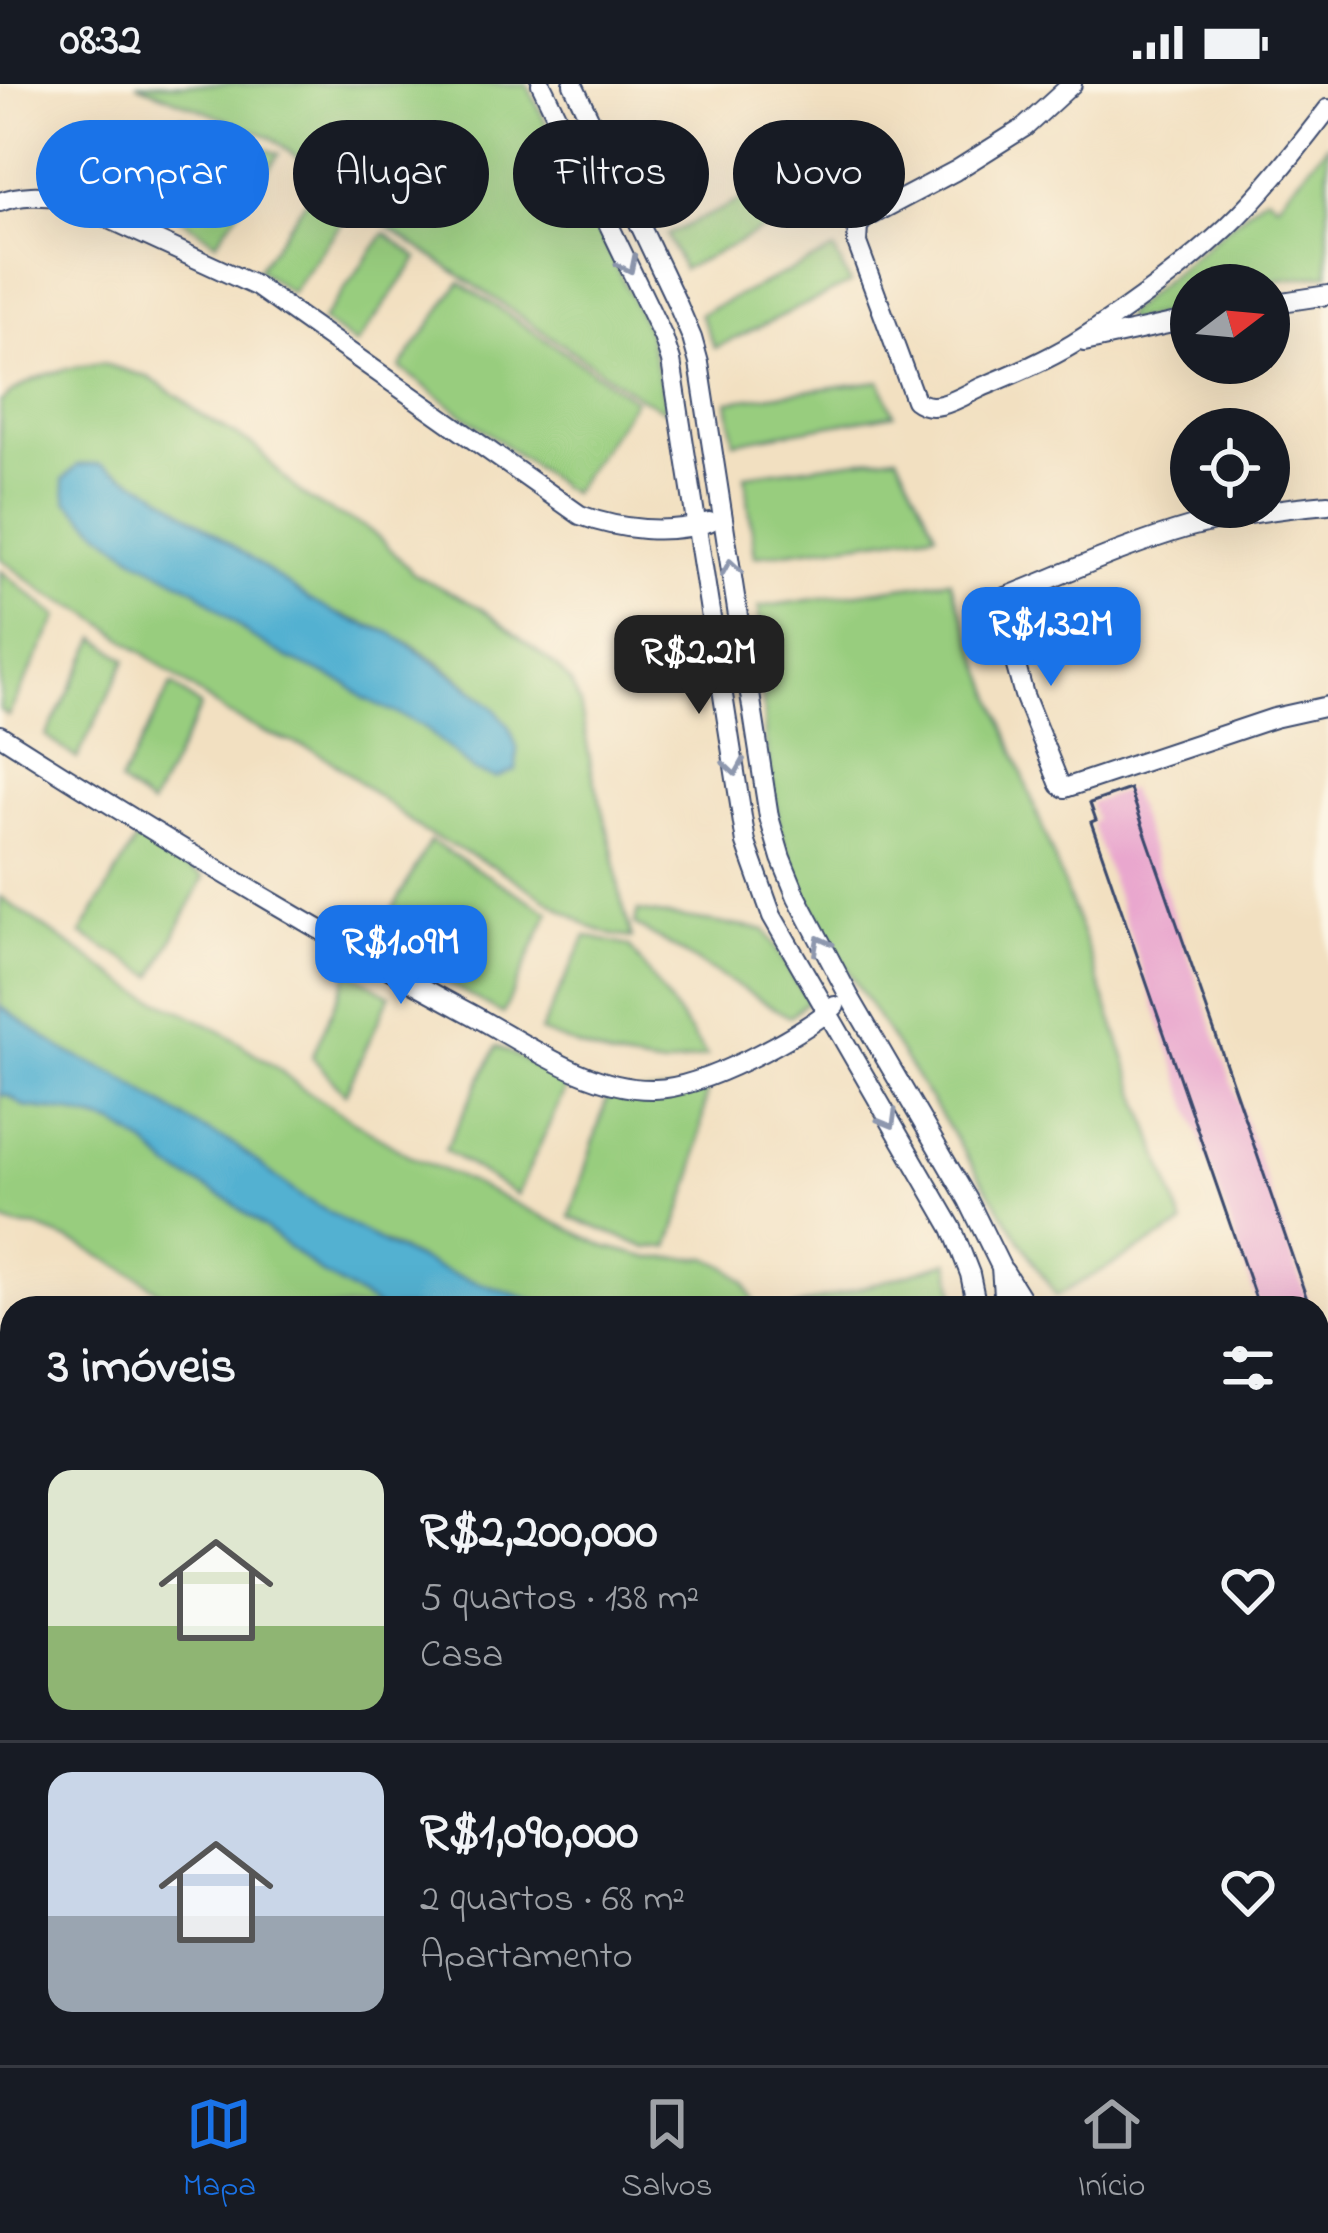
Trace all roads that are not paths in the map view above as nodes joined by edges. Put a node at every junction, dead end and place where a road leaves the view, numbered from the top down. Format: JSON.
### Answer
{"nodes":[{"id":1,"x":541,"y":84,"type":"edge"},
{"id":2,"x":573,"y":84,"type":"edge"},
{"id":3,"x":1072,"y":84,"type":"edge"},
{"id":4,"x":1328,"y":109,"type":"edge"},
{"id":5,"x":0,"y":202,"type":"edge"},
{"id":6,"x":1328,"y":295,"type":"edge"},
{"id":7,"x":1290,"y":301,"type":"edge"},
{"id":8,"x":1170,"y":323,"type":"edge"},
{"id":9,"x":1072,"y":344,"type":"junction"},
{"id":10,"x":1328,"y":504,"type":"edge"},
{"id":11,"x":724,"y":518,"type":"junction"},
{"id":12,"x":698,"y":526,"type":"junction"},
{"id":13,"x":1328,"y":706,"type":"edge"},
{"id":14,"x":0,"y":735,"type":"edge"},
{"id":15,"x":849,"y":996,"type":"junction"},
{"id":16,"x":827,"y":1013,"type":"junction"},
{"id":17,"x":1001,"y":1268,"type":"junction"},
{"id":18,"x":975,"y":1296,"type":"edge"},
{"id":19,"x":1003,"y":1296,"type":"edge"},
{"id":20,"x":1019,"y":1296,"type":"edge"}],
"edges":[{"from":1,"to":12,"type":"street","one_way":true},
{"from":2,"to":11,"type":"street"},
{"from":3,"to":9,"type":"street"},
{"from":4,"to":9,"type":"street"},
{"from":5,"to":12,"type":"street"},
{"from":6,"to":7,"type":"street"},
{"from":8,"to":9,"type":"street"},
{"from":10,"to":13,"type":"street"},
{"from":11,"to":12,"type":"street"},
{"from":15,"to":11,"type":"street","one_way":true},
{"from":12,"to":16,"type":"street","one_way":true},
{"from":14,"to":16,"type":"street"},
{"from":15,"to":16,"type":"street"},
{"from":15,"to":17,"type":"street"},
{"from":16,"to":18,"type":"street","one_way":true},
{"from":17,"to":19,"type":"street"},
{"from":17,"to":20,"type":"street"}]}
